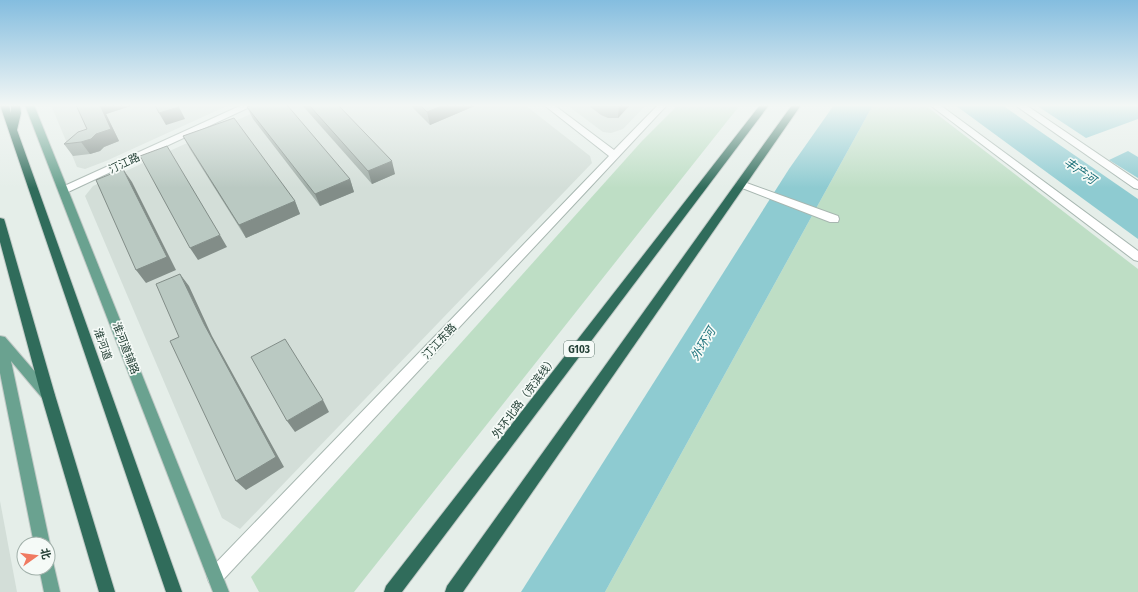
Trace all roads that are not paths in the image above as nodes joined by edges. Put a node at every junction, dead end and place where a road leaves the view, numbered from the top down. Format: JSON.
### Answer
{"nodes":[{"id":1,"x":14,"y":133,"type":"edge"},
{"id":2,"x":39,"y":133,"type":"edge"},
{"id":3,"x":190,"y":133,"type":"edge"},
{"id":4,"x":584,"y":133,"type":"edge"},
{"id":5,"x":636,"y":133,"type":"edge"},
{"id":6,"x":744,"y":133,"type":"edge"},
{"id":7,"x":777,"y":133,"type":"edge"},
{"id":8,"x":972,"y":133,"type":"edge"},
{"id":9,"x":1060,"y":133,"type":"edge"},
{"id":10,"x":614,"y":155,"type":"junction"},
{"id":11,"x":741,"y":184,"type":"junction"},
{"id":12,"x":1138,"y":186,"type":"edge"},
{"id":13,"x":64,"y":190,"type":"junction"},
{"id":14,"x":834,"y":219,"type":"dead end"},
{"id":15,"x":0,"y":222,"type":"edge"},
{"id":16,"x":1138,"y":257,"type":"edge"},
{"id":17,"x":0,"y":340,"type":"edge"},
{"id":18,"x":48,"y":395,"type":"junction"},
{"id":19,"x":40,"y":536,"type":"edge"},
{"id":20,"x":49,"y":576,"type":"edge"},
{"id":21,"x":215,"y":576,"type":"junction"},
{"id":22,"x":52,"y":592,"type":"edge"},
{"id":23,"x":107,"y":592,"type":"edge"},
{"id":24,"x":174,"y":592,"type":"edge"},
{"id":25,"x":221,"y":592,"type":"edge"},
{"id":26,"x":392,"y":592,"type":"edge"},
{"id":27,"x":453,"y":592,"type":"edge"}],
"edges":[{"from":1,"to":24,"type":"highway","name":"淮河道"},
{"from":2,"to":13,"type":"main road","name":"淮河道辅路"},
{"from":3,"to":13,"type":"street","name":"汀江路"},
{"from":4,"to":10,"type":"street"},
{"from":5,"to":10,"type":"street","name":"汀江东路"},
{"from":6,"to":26,"type":"highway","name":"外环北路（京滨线）","number":"G103"},
{"from":7,"to":11,"type":"highway"},
{"from":8,"to":16,"type":"street"},
{"from":9,"to":12,"type":"street"},
{"from":10,"to":21,"type":"street","name":"汀江东路"},
{"from":11,"to":14,"type":"street"},
{"from":11,"to":27,"type":"highway"},
{"from":13,"to":21,"type":"main road","name":"淮河道辅路"},
{"from":15,"to":18,"type":"highway"},
{"from":17,"to":18,"type":"main road"},
{"from":17,"to":19,"type":"main road"},
{"from":18,"to":23,"type":"highway"},
{"from":20,"to":22,"type":"main road"},
{"from":21,"to":25,"type":"main road","name":"淮河道辅路"}]}
